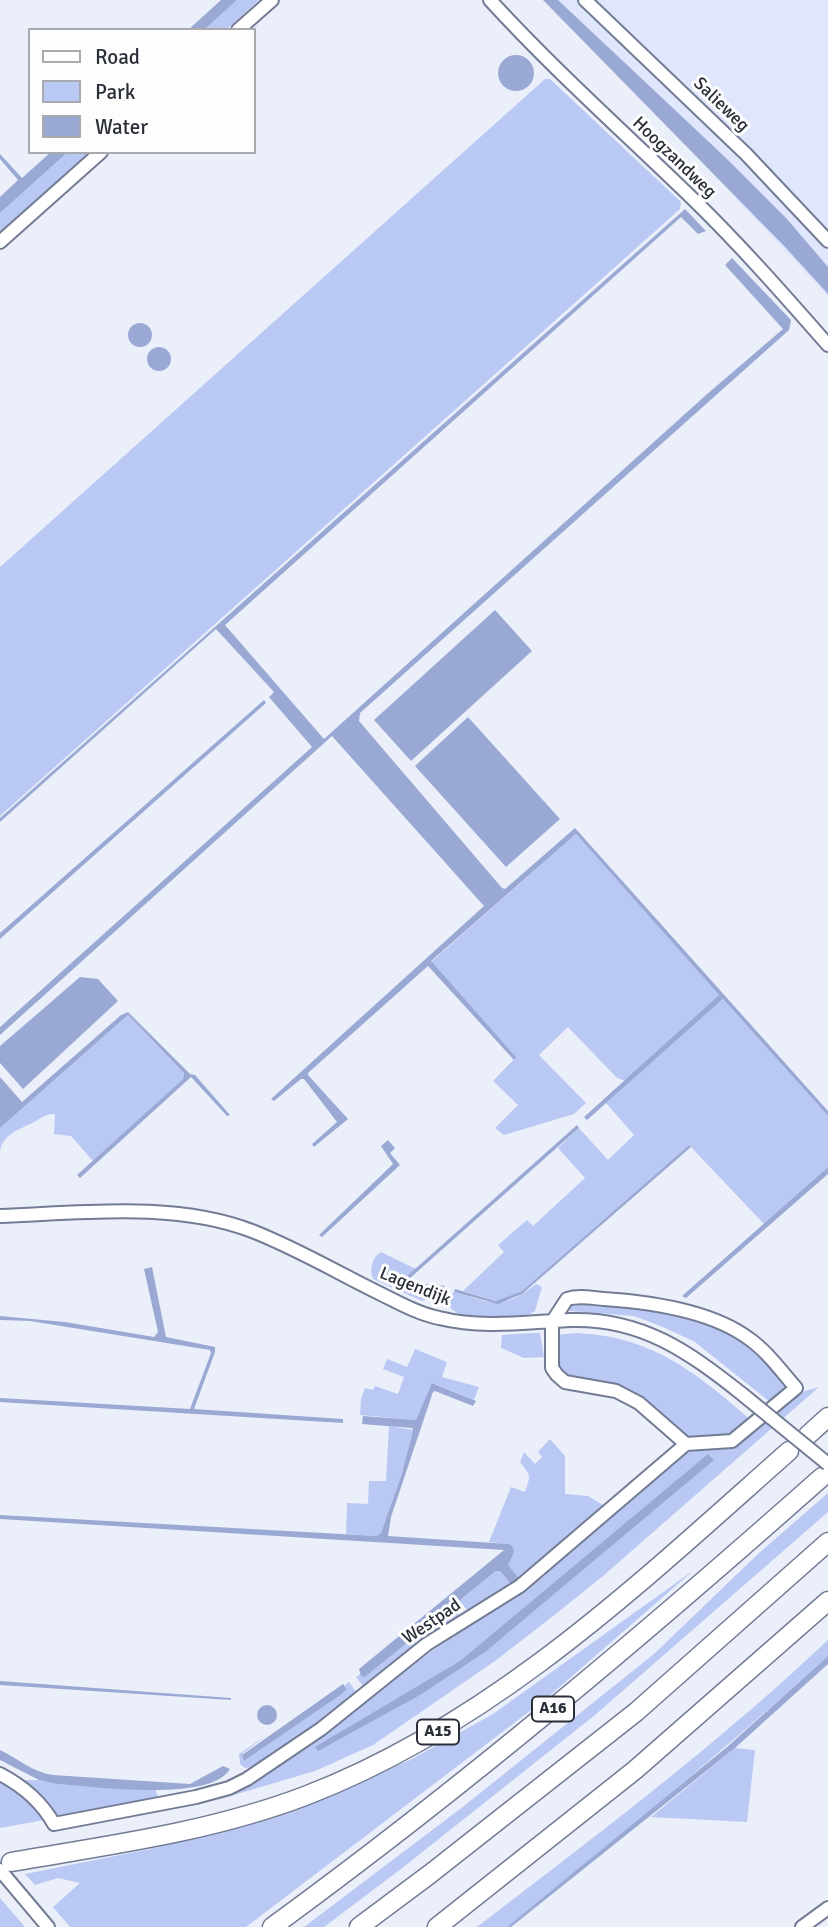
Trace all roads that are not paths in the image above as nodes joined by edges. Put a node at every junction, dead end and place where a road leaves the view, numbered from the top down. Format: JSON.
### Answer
{"nodes":[{"id":1,"x":272,"y":0,"type":"edge"},
{"id":2,"x":490,"y":0,"type":"edge"},
{"id":3,"x":585,"y":0,"type":"edge"},
{"id":4,"x":241,"y":28,"type":"edge"},
{"id":5,"x":99,"y":154,"type":"edge"},
{"id":6,"x":828,"y":241,"type":"edge"},
{"id":7,"x":0,"y":242,"type":"edge"},
{"id":8,"x":828,"y":345,"type":"edge"},
{"id":9,"x":0,"y":1216,"type":"edge"},
{"id":10,"x":552,"y":1322,"type":"junction"},
{"id":11,"x":828,"y":1417,"type":"edge"},
{"id":12,"x":808,"y":1435,"type":"dead end"},
{"id":13,"x":686,"y":1444,"type":"junction"},
{"id":14,"x":789,"y":1451,"type":"dead end"},
{"id":15,"x":825,"y":1471,"type":"edge"},
{"id":16,"x":828,"y":1542,"type":"edge"},
{"id":17,"x":828,"y":1601,"type":"edge"},
{"id":18,"x":0,"y":1774,"type":"edge"},
{"id":19,"x":6,"y":1866,"type":"edge"},
{"id":20,"x":828,"y":1908,"type":"edge"},
{"id":21,"x":48,"y":1927,"type":"edge"},
{"id":22,"x":272,"y":1927,"type":"edge"},
{"id":23,"x":359,"y":1927,"type":"edge"},
{"id":24,"x":437,"y":1927,"type":"edge"},
{"id":25,"x":802,"y":1927,"type":"edge"}],
"edges":[{"from":1,"to":4,"type":"street"},
{"from":2,"to":8,"type":"street","name":"Hoogzandweg"},
{"from":3,"to":6,"type":"street","name":"Salieweg"},
{"from":5,"to":7,"type":"street"},
{"from":9,"to":10,"type":"street","name":"Lagendijk"},
{"from":10,"to":13,"type":"street"},
{"from":10,"to":13,"type":"street"},
{"from":10,"to":15,"type":"street","name":"Lagendijk","bridge":true},
{"from":11,"to":12,"type":"highway"},
{"from":13,"to":18,"type":"street","name":"Westpad"},
{"from":14,"to":19,"type":"highway","number":"A15"},
{"from":15,"to":22,"type":"highway","number":"A16"},
{"from":16,"to":23,"type":"highway"},
{"from":17,"to":24,"type":"highway"},
{"from":19,"to":21,"type":"street"},
{"from":20,"to":25,"type":"street"}]}
